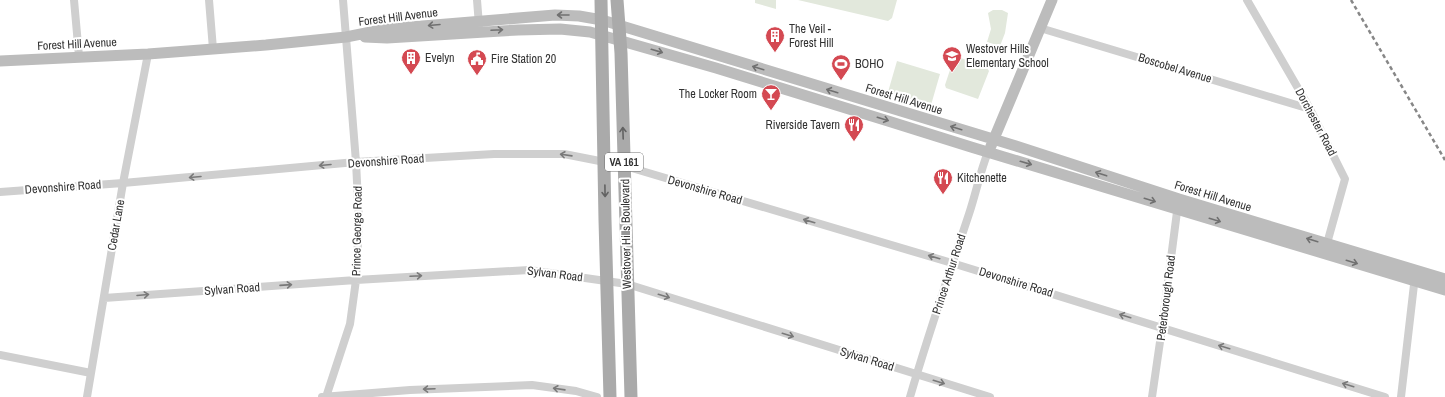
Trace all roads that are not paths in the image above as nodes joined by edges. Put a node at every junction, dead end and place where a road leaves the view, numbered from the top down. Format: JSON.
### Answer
{"nodes":[{"id":1,"x":74,"y":0,"type":"edge"},
{"id":2,"x":208,"y":0,"type":"edge"},
{"id":3,"x":343,"y":0,"type":"edge"},
{"id":4,"x":478,"y":0,"type":"edge"},
{"id":5,"x":601,"y":0,"type":"edge"},
{"id":6,"x":617,"y":0,"type":"edge"},
{"id":7,"x":1052,"y":0,"type":"edge"},
{"id":8,"x":1247,"y":0,"type":"edge"},
{"id":9,"x":602,"y":20,"type":"junction"},
{"id":10,"x":619,"y":25,"type":"junction"},
{"id":11,"x":479,"y":26,"type":"junction"},
{"id":12,"x":1040,"y":28,"type":"junction"},
{"id":13,"x":602,"y":36,"type":"junction"},
{"id":14,"x":346,"y":37,"type":"junction"},
{"id":15,"x":620,"y":40,"type":"junction"},
{"id":16,"x":213,"y":49,"type":"junction"},
{"id":17,"x":148,"y":54,"type":"junction"},
{"id":18,"x":79,"y":56,"type":"junction"},
{"id":19,"x":0,"y":61,"type":"edge"},
{"id":20,"x":1310,"y":109,"type":"junction"},
{"id":21,"x":994,"y":140,"type":"junction"},
{"id":22,"x":988,"y":152,"type":"junction"},
{"id":23,"x":356,"y":162,"type":"junction"},
{"id":24,"x":605,"y":162,"type":"junction"},
{"id":25,"x":625,"y":166,"type":"junction"},
{"id":26,"x":123,"y":183,"type":"junction"},
{"id":27,"x":0,"y":192,"type":"edge"},
{"id":28,"x":1178,"y":204,"type":"junction"},
{"id":29,"x":1325,"y":249,"type":"junction"},
{"id":30,"x":952,"y":263,"type":"junction"},
{"id":31,"x":1415,"y":276,"type":"junction"},
{"id":32,"x":1445,"y":279,"type":"edge"},
{"id":33,"x":356,"y":280,"type":"junction"},
{"id":34,"x":608,"y":281,"type":"junction"},
{"id":35,"x":627,"y":284,"type":"junction"},
{"id":36,"x":1445,"y":290,"type":"edge"},
{"id":37,"x":104,"y":298,"type":"junction"},
{"id":38,"x":1162,"y":328,"type":"junction"},
{"id":39,"x":0,"y":355,"type":"edge"},
{"id":40,"x":91,"y":373,"type":"junction"},
{"id":41,"x":917,"y":375,"type":"junction"},
{"id":42,"x":87,"y":397,"type":"edge"},
{"id":43,"x":322,"y":397,"type":"edge"},
{"id":44,"x":326,"y":397,"type":"edge"},
{"id":45,"x":597,"y":397,"type":"edge"},
{"id":46,"x":610,"y":397,"type":"edge"},
{"id":47,"x":631,"y":397,"type":"edge"},
{"id":48,"x":910,"y":397,"type":"edge"},
{"id":49,"x":990,"y":397,"type":"edge"},
{"id":50,"x":1152,"y":397,"type":"edge"},
{"id":51,"x":1385,"y":397,"type":"edge"},
{"id":52,"x":1401,"y":397,"type":"edge"}],
"edges":[{"from":1,"to":18,"type":"street"},
{"from":2,"to":16,"type":"street"},
{"from":3,"to":14,"type":"street","name":"Prince George Road"},
{"from":4,"to":11,"type":"street"},
{"from":5,"to":9,"type":"main road","name":"Westover Hills Boulevard","number":"VA 161"},
{"from":6,"to":10,"type":"main road","name":"Westover Hills Boulevard","number":"VA 161"},
{"from":7,"to":12,"type":"main road"},
{"from":8,"to":20,"type":"street","name":"Dorchester Road"},
{"from":9,"to":10,"type":"main road","name":"Forest Hill Avenue"},
{"from":9,"to":11,"type":"main road","name":"Forest Hill Avenue","one_way":true},
{"from":9,"to":13,"type":"main road","name":"Westover Hills Boulevard","number":"VA 161"},
{"from":10,"to":15,"type":"main road","name":"Westover Hills Boulevard","number":"VA 161"},
{"from":21,"to":10,"type":"main road","name":"Forest Hill Avenue","one_way":true},
{"from":11,"to":13,"type":"main road","name":"Forest Hill Avenue","one_way":true},
{"from":11,"to":14,"type":"main road","name":"Forest Hill Avenue"},
{"from":12,"to":20,"type":"street","name":"Boscobel Avenue"},
{"from":12,"to":21,"type":"main road"},
{"from":13,"to":15,"type":"main road","name":"Forest Hill Avenue"},
{"from":13,"to":24,"type":"main road","name":"Westover Hills Boulevard","number":"VA 161"},
{"from":14,"to":16,"type":"main road","name":"Forest Hill Avenue"},
{"from":14,"to":23,"type":"street","name":"Prince George Road"},
{"from":15,"to":22,"type":"main road","name":"Forest Hill Avenue","one_way":true},
{"from":25,"to":15,"type":"main road","name":"Westover Hills Boulevard","number":"VA 161","one_way":true},
{"from":16,"to":17,"type":"main road","name":"Forest Hill Avenue"},
{"from":17,"to":18,"type":"main road","name":"Forest Hill Avenue"},
{"from":17,"to":26,"type":"street","name":"Cedar Lane"},
{"from":18,"to":19,"type":"main road","name":"Forest Hill Avenue"},
{"from":20,"to":29,"type":"street","name":"Dorchester Road"},
{"from":21,"to":22,"type":"main road"},
{"from":28,"to":21,"type":"main road","name":"Forest Hill Avenue","one_way":true},
{"from":22,"to":28,"type":"main road","name":"Forest Hill Avenue","one_way":true},
{"from":22,"to":30,"type":"street","name":"Prince Arthur Road"},
{"from":24,"to":23,"type":"street","name":"Devonshire Road","one_way":true},
{"from":23,"to":26,"type":"street","name":"Devonshire Road","one_way":true},
{"from":23,"to":33,"type":"street","name":"Prince George Road"},
{"from":24,"to":25,"type":"street","name":"Devonshire Road"},
{"from":24,"to":34,"type":"main road","name":"Westover Hills Boulevard","number":"VA 161","one_way":true},
{"from":30,"to":25,"type":"street","name":"Devonshire Road","one_way":true},
{"from":25,"to":35,"type":"main road","name":"Westover Hills Boulevard","number":"VA 161"},
{"from":26,"to":27,"type":"street","name":"Devonshire Road"},
{"from":26,"to":37,"type":"street","name":"Cedar Lane"},
{"from":28,"to":29,"type":"main road","name":"Forest Hill Avenue"},
{"from":28,"to":38,"type":"street","name":"Peterborough Road"},
{"from":29,"to":31,"type":"main road","name":"Forest Hill Avenue"},
{"from":38,"to":30,"type":"street","name":"Devonshire Road","one_way":true},
{"from":30,"to":41,"type":"street","name":"Prince Arthur Road"},
{"from":31,"to":32,"type":"main road","name":"Forest Hill Avenue"},
{"from":31,"to":36,"type":"main road","name":"Forest Hill Avenue"},
{"from":31,"to":52,"type":"street"},
{"from":33,"to":34,"type":"street","name":"Sylvan Road","one_way":true},
{"from":37,"to":33,"type":"street","name":"Sylvan Road","one_way":true},
{"from":33,"to":44,"type":"street","name":"Prince George Road"},
{"from":34,"to":35,"type":"street","name":"Sylvan Road"},
{"from":34,"to":46,"type":"main road","name":"Westover Hills Boulevard","number":"VA 161"},
{"from":35,"to":41,"type":"street","name":"Sylvan Road","one_way":true},
{"from":35,"to":47,"type":"main road","name":"Westover Hills Boulevard","number":"VA 161"},
{"from":37,"to":40,"type":"street","name":"Cedar Lane"},
{"from":38,"to":50,"type":"street","name":"Peterborough Road"},
{"from":51,"to":38,"type":"street","name":"Devonshire Road","one_way":true},
{"from":39,"to":40,"type":"street"},
{"from":40,"to":42,"type":"street","name":"Cedar Lane"},
{"from":41,"to":48,"type":"street","name":"Prince Arthur Road"},
{"from":41,"to":49,"type":"street","name":"Sylvan Road","one_way":true},
{"from":43,"to":44,"type":"street"},
{"from":45,"to":44,"type":"street","one_way":true}]}
